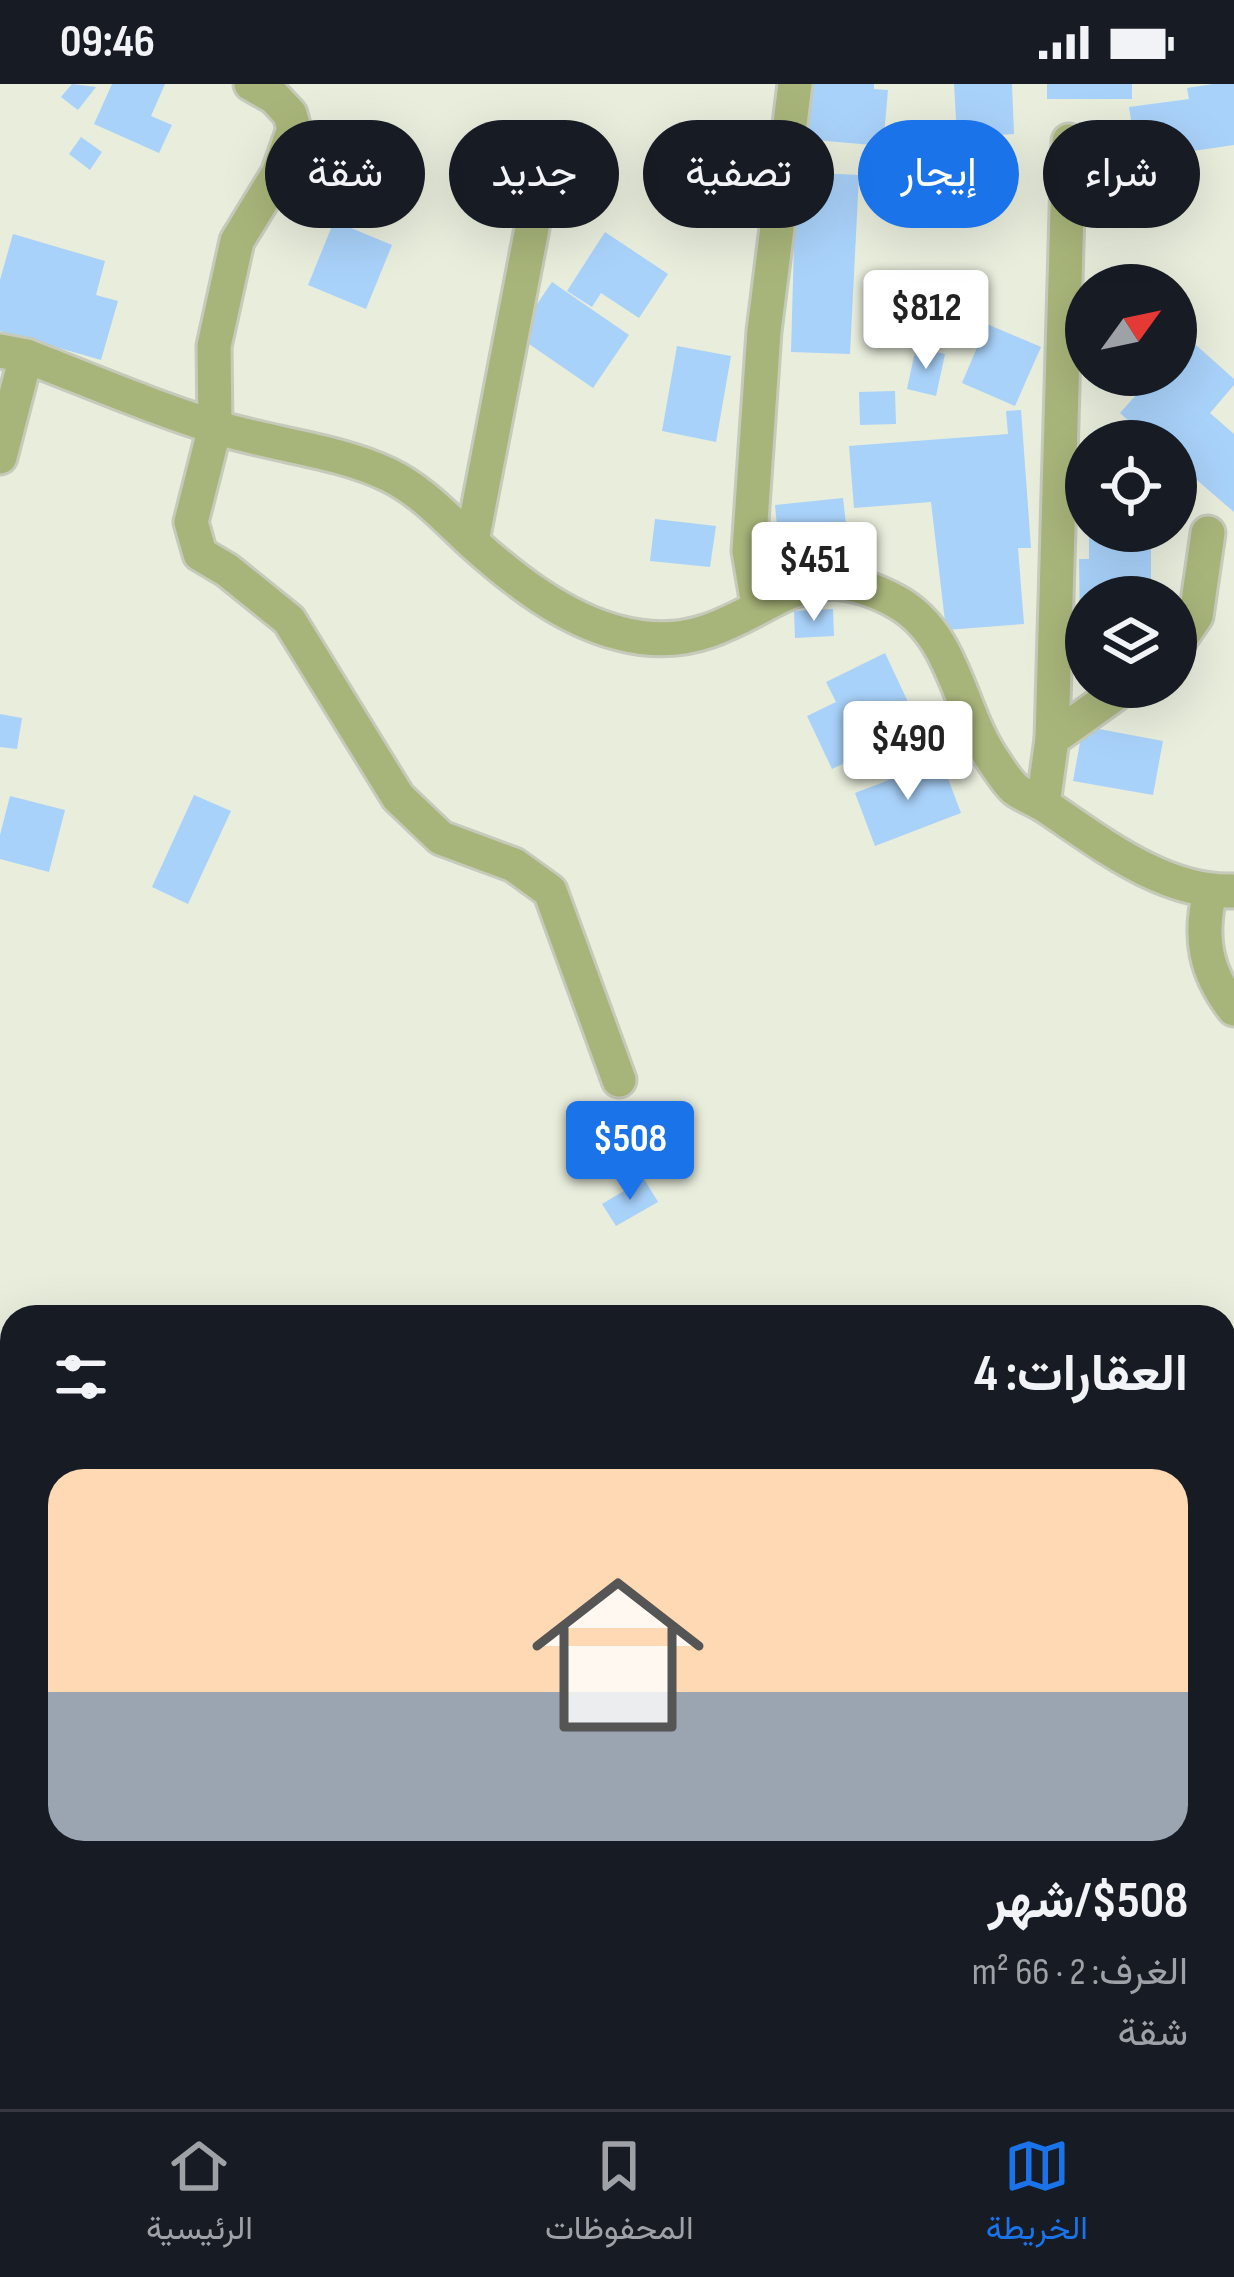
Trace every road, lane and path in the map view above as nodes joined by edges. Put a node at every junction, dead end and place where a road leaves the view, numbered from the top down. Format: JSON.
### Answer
{"nodes":[{"id":1,"x":250,"y":84,"type":"edge"},
{"id":2,"x":795,"y":84,"type":"edge"},
{"id":3,"x":532,"y":228,"type":"edge"},
{"id":4,"x":1067,"y":228,"type":"edge"},
{"id":5,"x":13,"y":354,"type":"edge"},
{"id":6,"x":215,"y":427,"type":"junction"},
{"id":7,"x":0,"y":458,"type":"edge"},
{"id":8,"x":1208,"y":533,"type":"dead end"},
{"id":9,"x":472,"y":541,"type":"junction"},
{"id":10,"x":758,"y":605,"type":"junction"},
{"id":11,"x":1197,"y":609,"type":"edge"},
{"id":12,"x":1096,"y":708,"type":"edge"},
{"id":13,"x":1052,"y":739,"type":"junction"},
{"id":14,"x":1043,"y":804,"type":"junction"},
{"id":15,"x":1222,"y":891,"type":"edge"},
{"id":16,"x":1234,"y":1009,"type":"edge"},
{"id":17,"x":619,"y":1080,"type":"dead end"}],
"edges":[{"from":1,"to":6,"type":"street"},
{"from":2,"to":10,"type":"street"},
{"from":3,"to":9,"type":"street"},
{"from":4,"to":13,"type":"street"},
{"from":5,"to":6,"type":"street"},
{"from":5,"to":7,"type":"street"},
{"from":6,"to":9,"type":"street"},
{"from":6,"to":17,"type":"street"},
{"from":8,"to":11,"type":"street"},
{"from":9,"to":10,"type":"street"},
{"from":10,"to":14,"type":"street"},
{"from":12,"to":13,"type":"street"},
{"from":13,"to":14,"type":"street"},
{"from":14,"to":15,"type":"street"},
{"from":15,"to":16,"type":"street"}]}
